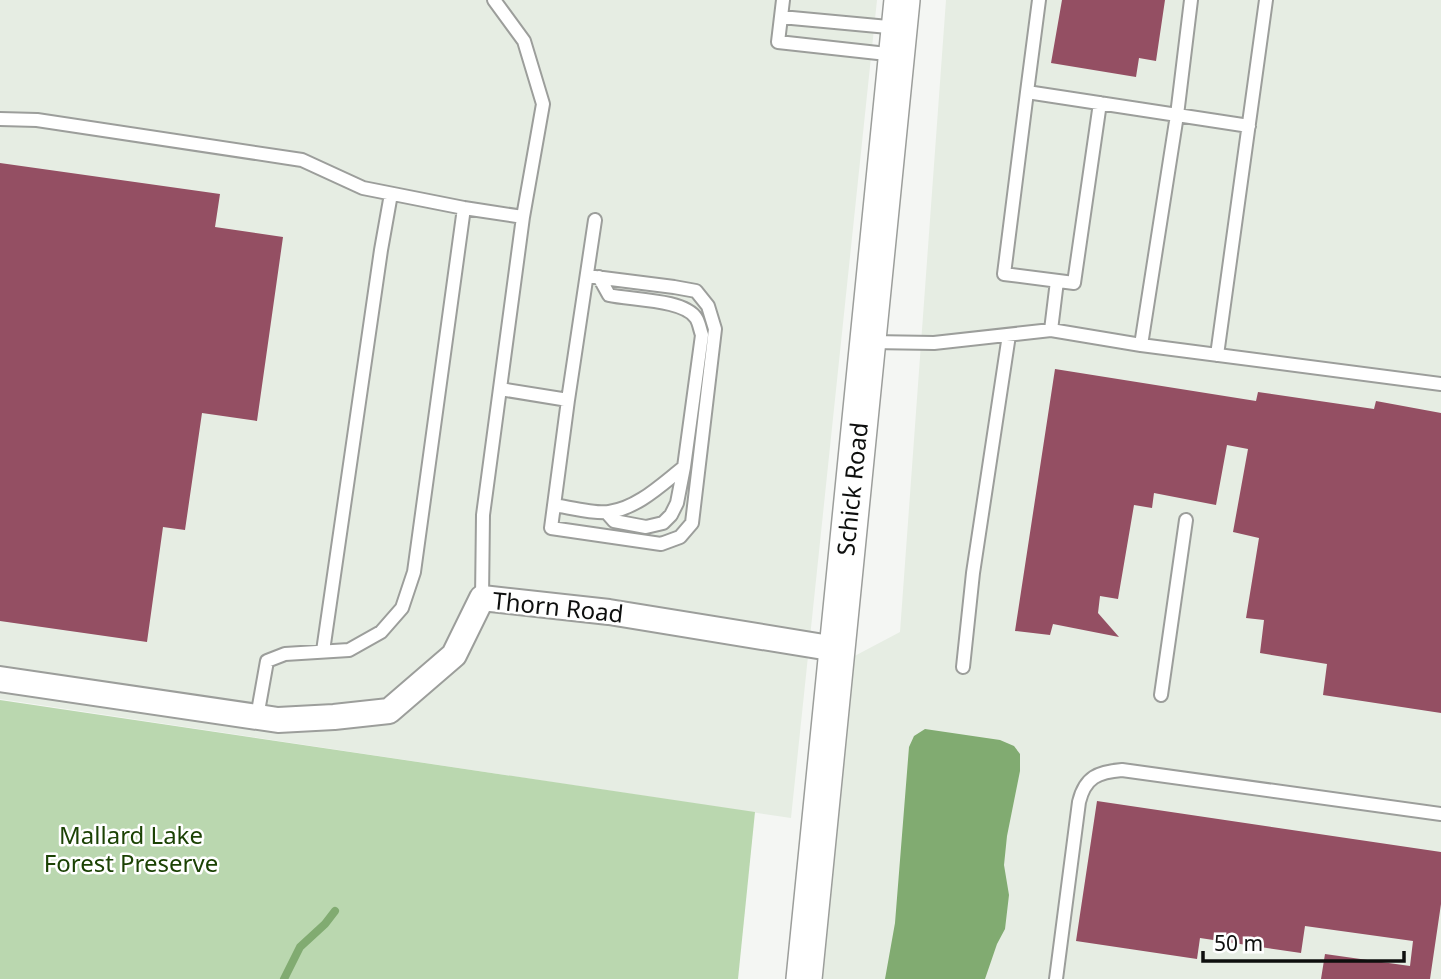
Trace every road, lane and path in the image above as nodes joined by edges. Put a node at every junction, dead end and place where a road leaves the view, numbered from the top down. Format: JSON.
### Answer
{"nodes":[{"id":1,"x":494,"y":0,"type":"edge"},
{"id":2,"x":783,"y":0,"type":"edge"},
{"id":3,"x":1040,"y":0,"type":"edge"},
{"id":4,"x":1191,"y":0,"type":"edge"},
{"id":5,"x":1266,"y":0,"type":"edge"},
{"id":6,"x":780,"y":17,"type":"junction"},
{"id":7,"x":899,"y":28,"type":"edge"},
{"id":8,"x":1027,"y":92,"type":"junction"},
{"id":9,"x":1100,"y":103,"type":"junction"},
{"id":10,"x":1177,"y":115,"type":"junction"},
{"id":11,"x":0,"y":119,"type":"edge"},
{"id":12,"x":1249,"y":126,"type":"junction"},
{"id":13,"x":391,"y":194,"type":"junction"},
{"id":14,"x":464,"y":208,"type":"junction"},
{"id":15,"x":523,"y":216,"type":"junction"},
{"id":16,"x":595,"y":220,"type":"dead end"},
{"id":17,"x":593,"y":276,"type":"junction"},
{"id":18,"x":1057,"y":281,"type":"junction"},
{"id":19,"x":1051,"y":330,"type":"junction"},
{"id":20,"x":1009,"y":335,"type":"junction"},
{"id":21,"x":867,"y":342,"type":"junction"},
{"id":22,"x":1141,"y":345,"type":"junction"},
{"id":23,"x":1217,"y":355,"type":"junction"},
{"id":24,"x":1441,"y":384,"type":"edge"},
{"id":25,"x":500,"y":388,"type":"junction"},
{"id":26,"x":568,"y":400,"type":"junction"},
{"id":27,"x":684,"y":467,"type":"junction"},
{"id":28,"x":554,"y":505,"type":"junction"},
{"id":29,"x":607,"y":513,"type":"junction"},
{"id":30,"x":1186,"y":520,"type":"dead end"},
{"id":31,"x":482,"y":598,"type":"junction"},
{"id":32,"x":836,"y":649,"type":"junction"},
{"id":33,"x":323,"y":651,"type":"junction"},
{"id":34,"x":963,"y":667,"type":"dead end"},
{"id":35,"x":0,"y":679,"type":"edge"},
{"id":36,"x":1161,"y":695,"type":"dead end"},
{"id":37,"x":257,"y":717,"type":"junction"},
{"id":38,"x":1441,"y":814,"type":"edge"},
{"id":39,"x":804,"y":979,"type":"edge"},
{"id":40,"x":1055,"y":979,"type":"edge"}],
"edges":[{"from":1,"to":15,"type":"lane"},
{"from":2,"to":6,"type":"lane"},
{"from":3,"to":8,"type":"lane"},
{"from":4,"to":10,"type":"lane"},
{"from":5,"to":12,"type":"lane"},
{"from":6,"to":7,"type":"lane"},
{"from":6,"to":7,"type":"lane"},
{"from":7,"to":21,"type":"street","name":"Schick Road"},
{"from":8,"to":9,"type":"lane"},
{"from":8,"to":18,"type":"lane"},
{"from":9,"to":10,"type":"lane"},
{"from":9,"to":18,"type":"lane"},
{"from":10,"to":12,"type":"lane"},
{"from":10,"to":22,"type":"lane"},
{"from":11,"to":13,"type":"lane"},
{"from":12,"to":23,"type":"lane"},
{"from":13,"to":14,"type":"lane"},
{"from":13,"to":33,"type":"lane"},
{"from":14,"to":15,"type":"lane"},
{"from":14,"to":33,"type":"lane"},
{"from":15,"to":25,"type":"lane"},
{"from":16,"to":17,"type":"lane"},
{"from":17,"to":26,"type":"lane"},
{"from":17,"to":27,"type":"lane"},
{"from":17,"to":28,"type":"lane"},
{"from":18,"to":19,"type":"lane"},
{"from":19,"to":20,"type":"lane"},
{"from":19,"to":22,"type":"lane"},
{"from":20,"to":21,"type":"lane"},
{"from":20,"to":34,"type":"lane"},
{"from":21,"to":32,"type":"street","name":"Schick Road"},
{"from":22,"to":23,"type":"lane"},
{"from":23,"to":24,"type":"lane"},
{"from":25,"to":26,"type":"lane"},
{"from":25,"to":31,"type":"lane"},
{"from":26,"to":28,"type":"lane"},
{"from":27,"to":29,"type":"lane"},
{"from":27,"to":29,"type":"lane"},
{"from":28,"to":29,"type":"lane"},
{"from":30,"to":36,"type":"lane"},
{"from":31,"to":32,"type":"street","name":"Thorn Road"},
{"from":31,"to":37,"type":"street","name":"Thorn Road"},
{"from":32,"to":39,"type":"street","name":"Schick Road"},
{"from":33,"to":37,"type":"lane"},
{"from":35,"to":37,"type":"street","name":"Thorn Road"},
{"from":38,"to":40,"type":"lane"}]}
